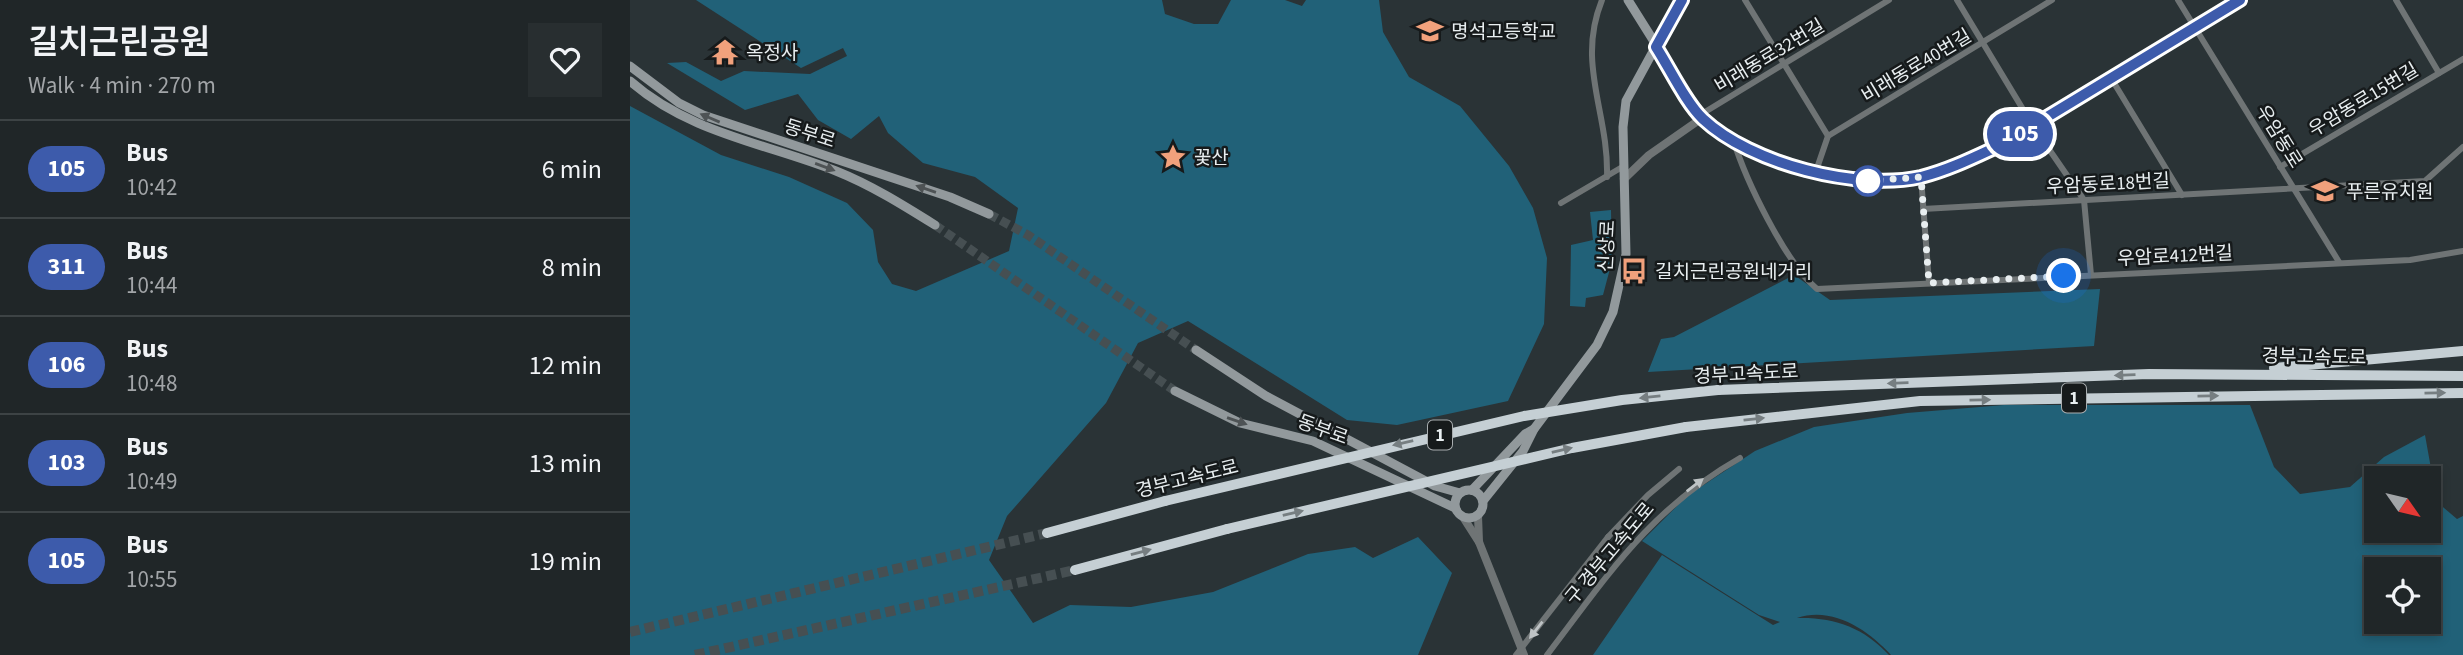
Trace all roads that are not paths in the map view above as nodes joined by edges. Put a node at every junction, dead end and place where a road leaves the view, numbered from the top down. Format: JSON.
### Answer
{"nodes":[{"id":1,"x":1602,"y":0,"type":"edge"},
{"id":2,"x":1628,"y":0,"type":"edge"},
{"id":3,"x":1682,"y":0,"type":"edge"},
{"id":4,"x":1745,"y":0,"type":"edge"},
{"id":5,"x":1889,"y":0,"type":"edge"},
{"id":6,"x":1956,"y":0,"type":"edge"},
{"id":7,"x":2052,"y":0,"type":"edge"},
{"id":8,"x":2178,"y":0,"type":"edge"},
{"id":9,"x":2240,"y":0,"type":"edge"},
{"id":10,"x":2396,"y":0,"type":"edge"},
{"id":11,"x":2194,"y":27,"type":"junction"},
{"id":12,"x":1983,"y":43,"type":"junction"},
{"id":13,"x":1656,"y":47,"type":"junction"},
{"id":14,"x":2463,"y":59,"type":"edge"},
{"id":15,"x":1784,"y":64,"type":"junction"},
{"id":16,"x":630,"y":66,"type":"edge"},
{"id":17,"x":2440,"y":73,"type":"junction"},
{"id":18,"x":2111,"y":78,"type":"junction"},
{"id":19,"x":630,"y":81,"type":"edge"},
{"id":20,"x":1701,"y":117,"type":"junction"},
{"id":21,"x":2033,"y":126,"type":"junction"},
{"id":22,"x":1828,"y":136,"type":"junction"},
{"id":23,"x":1733,"y":139,"type":"junction"},
{"id":24,"x":2463,"y":147,"type":"edge"},
{"id":25,"x":1624,"y":166,"type":"junction"},
{"id":26,"x":2280,"y":167,"type":"junction"},
{"id":27,"x":1815,"y":172,"type":"junction"},
{"id":28,"x":1607,"y":177,"type":"junction"},
{"id":29,"x":1921,"y":177,"type":"junction"},
{"id":30,"x":1624,"y":179,"type":"junction"},
{"id":31,"x":2294,"y":189,"type":"junction"},
{"id":32,"x":2182,"y":195,"type":"junction"},
{"id":33,"x":2084,"y":200,"type":"junction"},
{"id":34,"x":1560,"y":203,"type":"dead end"},
{"id":35,"x":1923,"y":209,"type":"junction"},
{"id":36,"x":989,"y":214,"type":"tunnel mouth"},
{"id":37,"x":935,"y":225,"type":"tunnel mouth"},
{"id":38,"x":2463,"y":251,"type":"edge"},
{"id":39,"x":2339,"y":262,"type":"junction"},
{"id":40,"x":2091,"y":275,"type":"junction"},
{"id":41,"x":1929,"y":283,"type":"junction"},
{"id":42,"x":1196,"y":350,"type":"tunnel mouth"},
{"id":43,"x":2463,"y":351,"type":"edge"},
{"id":44,"x":2207,"y":373,"type":"junction"},
{"id":45,"x":2463,"y":376,"type":"edge"},
{"id":46,"x":1175,"y":391,"type":"tunnel mouth"},
{"id":47,"x":2463,"y":393,"type":"edge"},
{"id":48,"x":1534,"y":429,"type":"junction"},
{"id":49,"x":1740,"y":458,"type":"dead end"},
{"id":50,"x":1679,"y":469,"type":"dead end"},
{"id":51,"x":1472,"y":490,"type":"junction"},
{"id":52,"x":1460,"y":494,"type":"junction"},
{"id":53,"x":1483,"y":501,"type":"junction"},
{"id":54,"x":1455,"y":508,"type":"junction"},
{"id":55,"x":1478,"y":516,"type":"junction"},
{"id":56,"x":1463,"y":517,"type":"junction"},
{"id":57,"x":1047,"y":533,"type":"tunnel mouth"},
{"id":58,"x":1479,"y":542,"type":"junction"},
{"id":59,"x":1075,"y":570,"type":"tunnel mouth"},
{"id":60,"x":1516,"y":655,"type":"edge"},
{"id":61,"x":1524,"y":655,"type":"edge"},
{"id":62,"x":1546,"y":655,"type":"edge"}],
"edges":[{"from":1,"to":28,"type":"street"},
{"from":2,"to":13,"type":"main road"},
{"from":3,"to":13,"type":"street"},
{"from":4,"to":15,"type":"street"},
{"from":5,"to":15,"type":"street","name":"비래동로32번길"},
{"from":6,"to":12,"type":"street"},
{"from":7,"to":12,"type":"street","name":"비래동로40번길"},
{"from":8,"to":11,"type":"street","name":"우암동로"},
{"from":9,"to":11,"type":"main road"},
{"from":10,"to":17,"type":"street"},
{"from":11,"to":18,"type":"main road"},
{"from":11,"to":26,"type":"street","name":"우암동로"},
{"from":12,"to":21,"type":"street"},
{"from":12,"to":22,"type":"street","name":"비래동로40번길"},
{"from":13,"to":20,"type":"main road"},
{"from":13,"to":25,"type":"main road","name":"신상로"},
{"from":14,"to":17,"type":"street","name":"우암동로15번길"},
{"from":15,"to":20,"type":"street","name":"비래동로32번길"},
{"from":15,"to":22,"type":"street"},
{"from":36,"to":16,"type":"main road","name":"동부로","one_way":true},
{"from":17,"to":26,"type":"street","name":"우암동로15번길"},
{"from":18,"to":21,"type":"main road"},
{"from":18,"to":32,"type":"street"},
{"from":19,"to":37,"type":"main road","name":"동부로","one_way":true},
{"from":20,"to":23,"type":"main road"},
{"from":20,"to":30,"type":"street"},
{"from":21,"to":29,"type":"main road"},
{"from":21,"to":33,"type":"street"},
{"from":22,"to":27,"type":"street"},
{"from":23,"to":27,"type":"main road"},
{"from":23,"to":41,"type":"street","name":"우암로412번길"},
{"from":24,"to":31,"type":"street","name":"우암동로18번길"},
{"from":25,"to":28,"type":"street"},
{"from":25,"to":30,"type":"main road","name":"신상로"},
{"from":26,"to":31,"type":"street","name":"우암동로"},
{"from":27,"to":29,"type":"main road"},
{"from":28,"to":34,"type":"street"},
{"from":29,"to":35,"type":"street"},
{"from":30,"to":48,"type":"main road","name":"신상로"},
{"from":31,"to":32,"type":"street","name":"우암동로18번길"},
{"from":31,"to":39,"type":"street","name":"우암동로"},
{"from":32,"to":33,"type":"street","name":"우암동로18번길"},
{"from":33,"to":35,"type":"street","name":"우암동로18번길"},
{"from":33,"to":40,"type":"street"},
{"from":35,"to":41,"type":"street"},
{"from":38,"to":39,"type":"street","name":"우암로412번길"},
{"from":39,"to":40,"type":"street","name":"우암로412번길"},
{"from":40,"to":41,"type":"street","name":"우암로412번길"},
{"from":42,"to":52,"type":"main road","name":"동부로"},
{"from":43,"to":44,"type":"highway"},
{"from":44,"to":45,"type":"highway","name":"경부고속도로","number":"1"},
{"from":44,"to":57,"type":"highway","name":"경부고속도로","number":"1","one_way":true,"bridge":true},
{"from":46,"to":54,"type":"main road","name":"동부로","one_way":true},
{"from":59,"to":47,"type":"highway","name":"경부고속도로","number":"1","one_way":true,"bridge":true},
{"from":48,"to":51,"type":"main road"},
{"from":48,"to":53,"type":"main road"},
{"from":62,"to":49,"type":"street","name":"구 경부고속도로","one_way":true},
{"from":50,"to":60,"type":"street","name":"구 경부고속도로","one_way":true,"bridge":true},
{"from":51,"to":52,"type":"main road"},
{"from":51,"to":53,"type":"main road"},
{"from":52,"to":54,"type":"main road"},
{"from":53,"to":55,"type":"main road"},
{"from":54,"to":56,"type":"main road"},
{"from":55,"to":56,"type":"main road"},
{"from":55,"to":58,"type":"street"},
{"from":56,"to":58,"type":"street"},
{"from":58,"to":61,"type":"street"}]}
